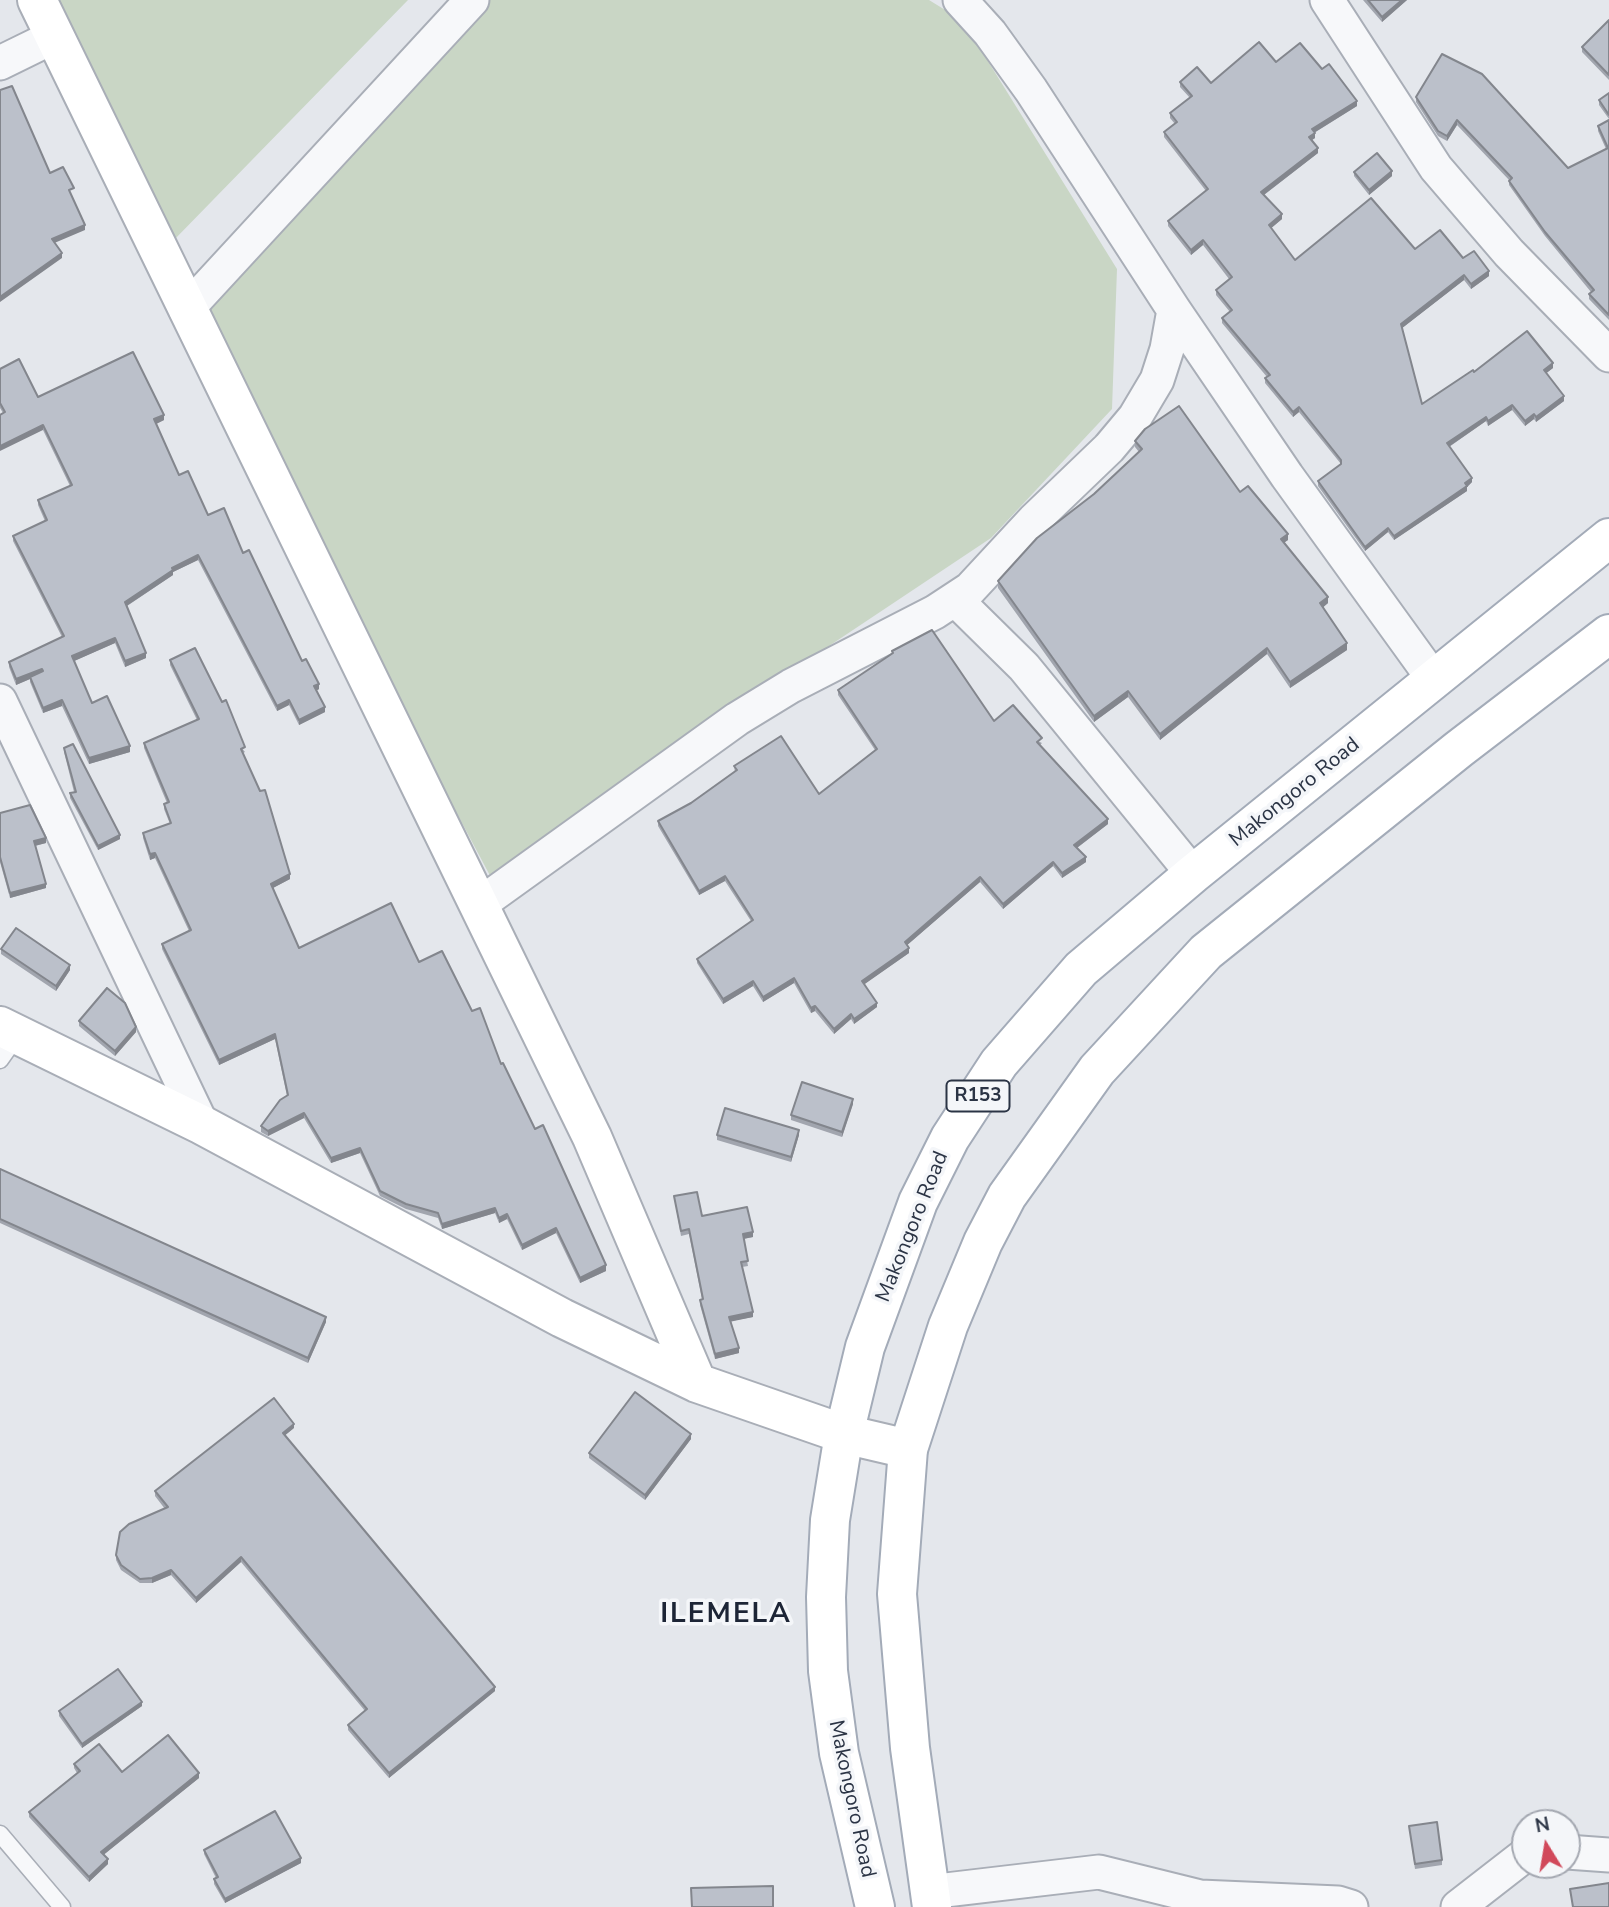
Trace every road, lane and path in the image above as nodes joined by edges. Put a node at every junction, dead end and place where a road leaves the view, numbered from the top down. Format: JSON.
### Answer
{"nodes":[{"id":1,"x":37,"y":0,"type":"edge"},
{"id":2,"x":472,"y":0,"type":"edge"},
{"id":3,"x":960,"y":0,"type":"edge"},
{"id":4,"x":1327,"y":0,"type":"edge"},
{"id":5,"x":55,"y":36,"type":"junction"},
{"id":6,"x":0,"y":64,"type":"edge"},
{"id":7,"x":186,"y":310,"type":"junction"},
{"id":8,"x":1174,"y":310,"type":"junction"},
{"id":9,"x":1609,"y":355,"type":"edge"},
{"id":10,"x":1609,"y":538,"type":"edge"},
{"id":11,"x":956,"y":600,"type":"junction"},
{"id":12,"x":1609,"y":634,"type":"edge"},
{"id":13,"x":1435,"y":681,"type":"junction"},
{"id":14,"x":0,"y":701,"type":"edge"},
{"id":15,"x":1192,"y":874,"type":"junction"},
{"id":16,"x":480,"y":904,"type":"junction"},
{"id":17,"x":6,"y":1040,"type":"edge"},
{"id":18,"x":202,"y":1125,"type":"junction"},
{"id":19,"x":697,"y":1383,"type":"junction"},
{"id":20,"x":844,"y":1434,"type":"junction"},
{"id":21,"x":908,"y":1449,"type":"junction"},
{"id":22,"x":0,"y":1833,"type":"edge"},
{"id":23,"x":1581,"y":1853,"type":"edge"},
{"id":24,"x":1609,"y":1855,"type":"edge"},
{"id":25,"x":1511,"y":1866,"type":"edge"},
{"id":26,"x":931,"y":1900,"type":"edge"},
{"id":27,"x":62,"y":1907,"type":"edge"},
{"id":28,"x":875,"y":1907,"type":"edge"},
{"id":29,"x":1350,"y":1907,"type":"edge"},
{"id":30,"x":1458,"y":1907,"type":"edge"}],
"edges":[{"from":1,"to":5,"type":"main road"},
{"from":2,"to":7,"type":"street"},
{"from":3,"to":8,"type":"street"},
{"from":4,"to":9,"type":"street"},
{"from":5,"to":6,"type":"street"},
{"from":5,"to":7,"type":"main road"},
{"from":7,"to":16,"type":"main road"},
{"from":8,"to":11,"type":"street"},
{"from":8,"to":13,"type":"street"},
{"from":10,"to":13,"type":"main road","name":"Makongoro Road","number":"R153"},
{"from":11,"to":15,"type":"street"},
{"from":11,"to":16,"type":"street"},
{"from":12,"to":21,"type":"main road"},
{"from":13,"to":15,"type":"main road","name":"Makongoro Road","number":"R153"},
{"from":14,"to":18,"type":"street"},
{"from":15,"to":20,"type":"main road","name":"Makongoro Road","number":"R153"},
{"from":16,"to":19,"type":"main road"},
{"from":17,"to":18,"type":"main road"},
{"from":18,"to":19,"type":"main road"},
{"from":19,"to":20,"type":"main road"},
{"from":20,"to":21,"type":"main road"},
{"from":20,"to":28,"type":"main road","name":"Makongoro Road","number":"R153"},
{"from":21,"to":26,"type":"main road"},
{"from":22,"to":27,"type":"lane"},
{"from":23,"to":24,"type":"street"},
{"from":25,"to":30,"type":"street"},
{"from":26,"to":29,"type":"street"}]}
